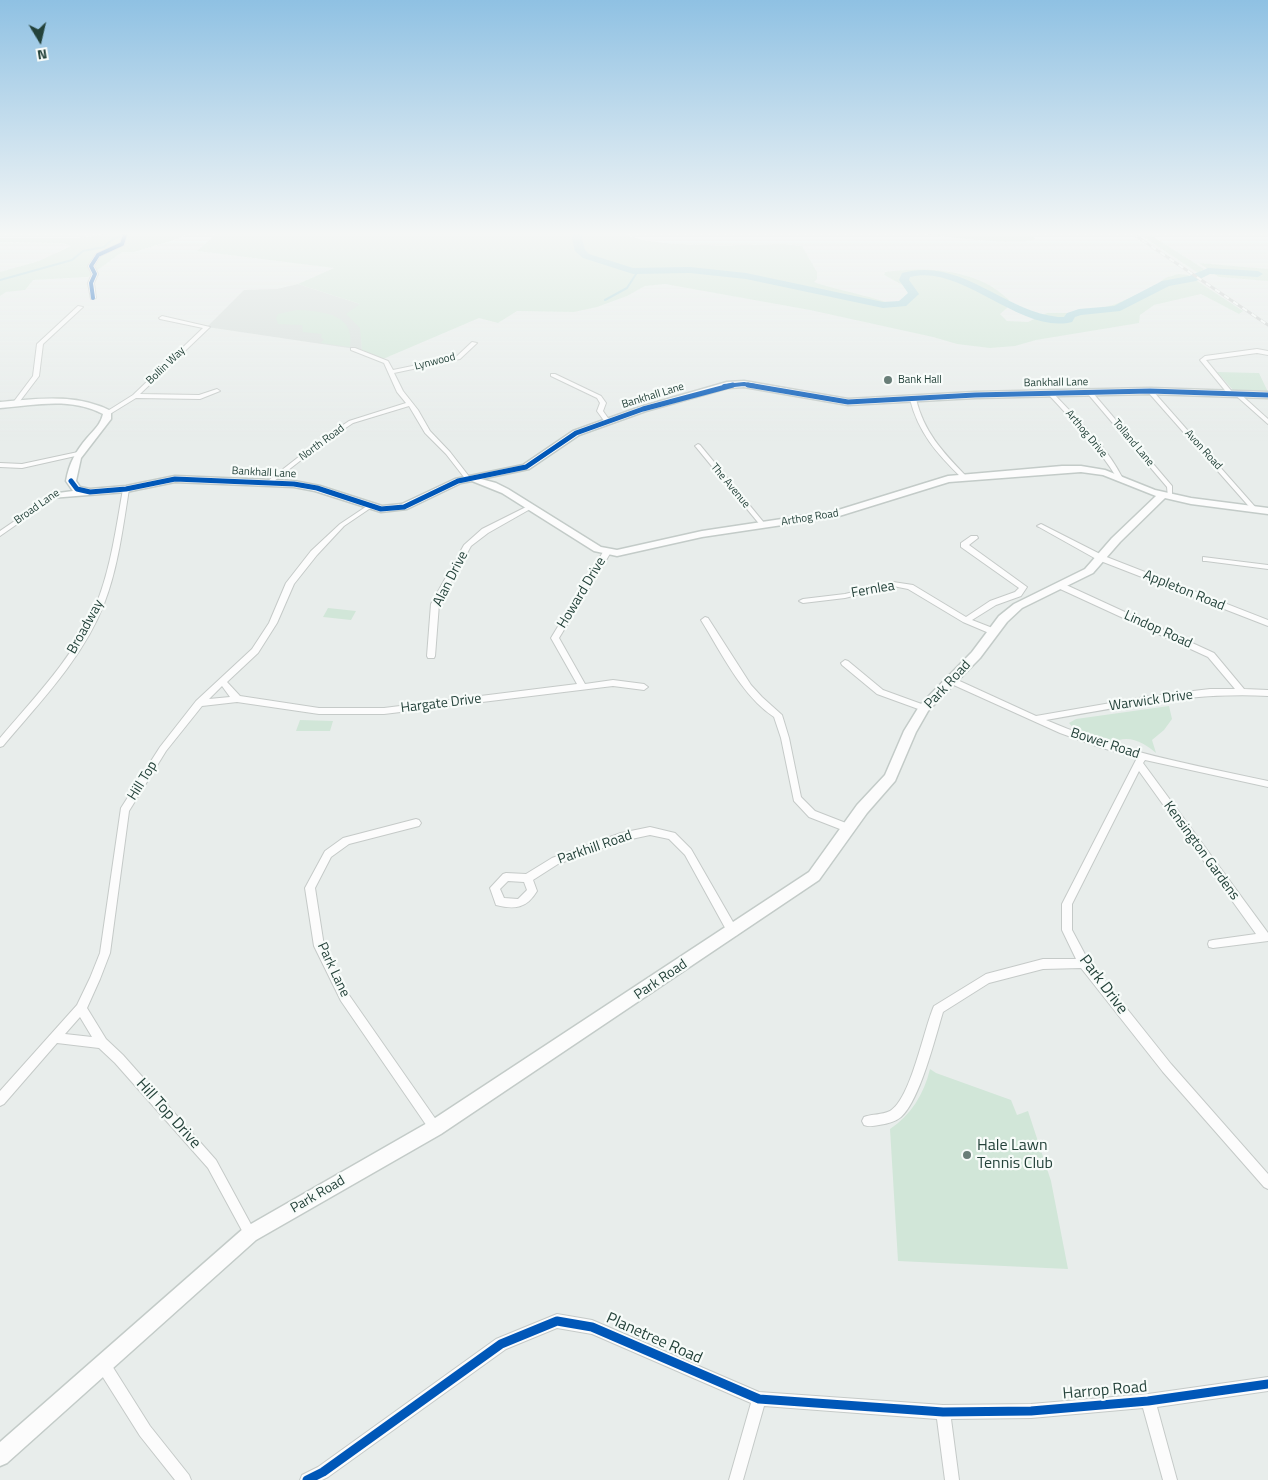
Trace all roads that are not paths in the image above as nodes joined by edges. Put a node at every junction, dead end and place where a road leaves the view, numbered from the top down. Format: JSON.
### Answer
{"nodes":[{"id":1,"x":80,"y":307,"type":"dead end"},
{"id":2,"x":162,"y":318,"type":"dead end"},
{"id":3,"x":474,"y":343,"type":"dead end"},
{"id":4,"x":353,"y":349,"type":"dead end"},
{"id":5,"x":1268,"y":353,"type":"edge"},
{"id":6,"x":392,"y":372,"type":"junction"},
{"id":7,"x":553,"y":374,"type":"dead end"},
{"id":8,"x":217,"y":391,"type":"dead end"},
{"id":9,"x":1150,"y":391,"type":"junction"},
{"id":10,"x":1090,"y":392,"type":"junction"},
{"id":11,"x":1050,"y":393,"type":"junction"},
{"id":12,"x":1233,"y":393,"type":"junction"},
{"id":13,"x":1268,"y":395,"type":"edge"},
{"id":14,"x":135,"y":396,"type":"junction"},
{"id":15,"x":913,"y":399,"type":"junction"},
{"id":16,"x":0,"y":404,"type":"edge"},
{"id":17,"x":15,"y":404,"type":"junction"},
{"id":18,"x":410,"y":404,"type":"junction"},
{"id":19,"x":108,"y":412,"type":"junction"},
{"id":20,"x":607,"y":421,"type":"junction"},
{"id":21,"x":1268,"y":422,"type":"edge"},
{"id":22,"x":698,"y":446,"type":"dead end"},
{"id":23,"x":78,"y":454,"type":"junction"},
{"id":24,"x":0,"y":465,"type":"edge"},
{"id":25,"x":963,"y":476,"type":"junction"},
{"id":26,"x":1118,"y":477,"type":"junction"},
{"id":27,"x":469,"y":480,"type":"junction"},
{"id":28,"x":71,"y":482,"type":"junction"},
{"id":29,"x":267,"y":484,"type":"junction"},
{"id":30,"x":126,"y":488,"type":"junction"},
{"id":31,"x":90,"y":492,"type":"junction"},
{"id":32,"x":54,"y":496,"type":"junction"},
{"id":33,"x":1166,"y":496,"type":"junction"},
{"id":34,"x":370,"y":506,"type":"junction"},
{"id":35,"x":530,"y":507,"type":"junction"},
{"id":36,"x":1255,"y":510,"type":"junction"},
{"id":37,"x":1268,"y":511,"type":"edge"},
{"id":38,"x":763,"y":525,"type":"junction"},
{"id":39,"x":1041,"y":526,"type":"dead end"},
{"id":40,"x":0,"y":534,"type":"edge"},
{"id":41,"x":974,"y":538,"type":"dead end"},
{"id":42,"x":607,"y":552,"type":"junction"},
{"id":43,"x":1101,"y":558,"type":"junction"},
{"id":44,"x":1206,"y":559,"type":"dead end"},
{"id":45,"x":1268,"y":567,"type":"edge"},
{"id":46,"x":1062,"y":586,"type":"junction"},
{"id":47,"x":803,"y":601,"type":"dead end"},
{"id":48,"x":705,"y":620,"type":"dead end"},
{"id":49,"x":966,"y":620,"type":"junction"},
{"id":50,"x":1268,"y":623,"type":"edge"},
{"id":51,"x":992,"y":632,"type":"junction"},
{"id":52,"x":431,"y":656,"type":"dead end"},
{"id":53,"x":845,"y":663,"type":"dead end"},
{"id":54,"x":950,"y":680,"type":"junction"},
{"id":55,"x":223,"y":682,"type":"junction"},
{"id":56,"x":583,"y":687,"type":"junction"},
{"id":57,"x":644,"y":688,"type":"dead end"},
{"id":58,"x":1241,"y":691,"type":"junction"},
{"id":59,"x":1268,"y":693,"type":"edge"},
{"id":60,"x":237,"y":699,"type":"junction"},
{"id":61,"x":199,"y":703,"type":"junction"},
{"id":62,"x":924,"y":708,"type":"junction"},
{"id":63,"x":1035,"y":719,"type":"junction"},
{"id":64,"x":0,"y":744,"type":"edge"},
{"id":65,"x":1140,"y":760,"type":"junction"},
{"id":66,"x":1268,"y":784,"type":"edge"},
{"id":67,"x":416,"y":823,"type":"dead end"},
{"id":68,"x":848,"y":828,"type":"junction"},
{"id":69,"x":526,"y":878,"type":"dead end"},
{"id":70,"x":733,"y":932,"type":"junction"},
{"id":71,"x":1266,"y":937,"type":"edge"},
{"id":72,"x":1213,"y":944,"type":"dead end"},
{"id":73,"x":1084,"y":963,"type":"junction"},
{"id":74,"x":81,"y":1008,"type":"junction"},
{"id":75,"x":54,"y":1038,"type":"junction"},
{"id":76,"x":102,"y":1043,"type":"junction"},
{"id":77,"x":0,"y":1100,"type":"edge"},
{"id":78,"x":868,"y":1121,"type":"dead end"},
{"id":79,"x":435,"y":1128,"type":"junction"},
{"id":80,"x":1268,"y":1183,"type":"edge"},
{"id":81,"x":250,"y":1234,"type":"junction"},
{"id":82,"x":104,"y":1366,"type":"junction"},
{"id":83,"x":1268,"y":1384,"type":"edge"},
{"id":84,"x":759,"y":1400,"type":"junction"},
{"id":85,"x":1148,"y":1401,"type":"junction"},
{"id":86,"x":943,"y":1412,"type":"junction"},
{"id":87,"x":0,"y":1456,"type":"edge"},
{"id":88,"x":184,"y":1480,"type":"edge"},
{"id":89,"x":307,"y":1480,"type":"edge"},
{"id":90,"x":736,"y":1480,"type":"edge"},
{"id":91,"x":952,"y":1480,"type":"edge"},
{"id":92,"x":1170,"y":1480,"type":"edge"}],
"edges":[{"from":1,"to":17,"type":"street"},
{"from":2,"to":14,"type":"street","name":"Bollin Way"},
{"from":3,"to":6,"type":"street","name":"Lynwood"},
{"from":4,"to":6,"type":"street"},
{"from":5,"to":12,"type":"street"},
{"from":6,"to":18,"type":"street"},
{"from":7,"to":20,"type":"street"},
{"from":8,"to":14,"type":"street","name":"Bollin Way"},
{"from":9,"to":10,"type":"street","name":"Bankhall Lane"},
{"from":9,"to":12,"type":"street","name":"Bankhall Lane"},
{"from":9,"to":36,"type":"street","name":"Avon Road"},
{"from":10,"to":11,"type":"street","name":"Bankhall Lane"},
{"from":10,"to":33,"type":"street","name":"Tolland Lane"},
{"from":11,"to":15,"type":"street","name":"Bankhall Lane"},
{"from":11,"to":26,"type":"street","name":"Arthog Drive"},
{"from":12,"to":13,"type":"street","name":"Bankhall Lane"},
{"from":12,"to":21,"type":"street"},
{"from":14,"to":19,"type":"street","name":"Bollin Way"},
{"from":15,"to":20,"type":"street","name":"Bankhall Lane"},
{"from":15,"to":25,"type":"street"},
{"from":16,"to":17,"type":"street"},
{"from":17,"to":19,"type":"street"},
{"from":18,"to":27,"type":"street"},
{"from":18,"to":29,"type":"street","name":"North Road"},
{"from":19,"to":23,"type":"street","name":"Broad Lane"},
{"from":20,"to":27,"type":"street","name":"Bankhall Lane"},
{"from":22,"to":38,"type":"street","name":"The Avenue"},
{"from":23,"to":24,"type":"street"},
{"from":23,"to":28,"type":"street","name":"Broad Lane"},
{"from":25,"to":26,"type":"street","name":"Arthog Road"},
{"from":25,"to":38,"type":"street","name":"Arthog Road"},
{"from":26,"to":33,"type":"street","name":"Arthog Road"},
{"from":27,"to":34,"type":"street","name":"Bankhall Lane"},
{"from":27,"to":35,"type":"street"},
{"from":28,"to":31,"type":"street"},
{"from":28,"to":32,"type":"street","name":"Broad Lane"},
{"from":29,"to":30,"type":"street","name":"Bankhall Lane"},
{"from":29,"to":34,"type":"street","name":"Bankhall Lane"},
{"from":30,"to":31,"type":"street","name":"Bankhall Lane"},
{"from":30,"to":64,"type":"street","name":"Broadway"},
{"from":31,"to":32,"type":"street","name":"Bankhall Lane"},
{"from":32,"to":40,"type":"street","name":"Broad Lane"},
{"from":33,"to":36,"type":"street"},
{"from":33,"to":43,"type":"street","name":"Park Road"},
{"from":34,"to":55,"type":"street","name":"Hill Top"},
{"from":35,"to":42,"type":"street"},
{"from":35,"to":52,"type":"street","name":"Alan Drive"},
{"from":36,"to":37,"type":"street"},
{"from":38,"to":42,"type":"street","name":"Arthog Road"},
{"from":39,"to":43,"type":"street","name":"Appleton Road"},
{"from":41,"to":49,"type":"street"},
{"from":42,"to":56,"type":"street","name":"Howard Drive"},
{"from":43,"to":46,"type":"street","name":"Park Road"},
{"from":43,"to":50,"type":"street","name":"Appleton Road"},
{"from":44,"to":45,"type":"street"},
{"from":46,"to":51,"type":"street","name":"Park Road"},
{"from":46,"to":58,"type":"street","name":"Lindop Road"},
{"from":47,"to":49,"type":"street","name":"Fernlea"},
{"from":48,"to":68,"type":"street"},
{"from":49,"to":51,"type":"street","name":"Fernlea"},
{"from":51,"to":54,"type":"street","name":"Park Road"},
{"from":53,"to":62,"type":"street"},
{"from":54,"to":62,"type":"street","name":"Park Road"},
{"from":54,"to":63,"type":"street","name":"Bower Road"},
{"from":55,"to":60,"type":"street"},
{"from":55,"to":61,"type":"street","name":"Hill Top"},
{"from":56,"to":57,"type":"street","name":"Hargate Drive"},
{"from":56,"to":60,"type":"street","name":"Hargate Drive"},
{"from":58,"to":59,"type":"street","name":"Warwick Drive"},
{"from":58,"to":63,"type":"street","name":"Warwick Drive"},
{"from":60,"to":61,"type":"street","name":"Hargate Drive"},
{"from":61,"to":74,"type":"street","name":"Hill Top"},
{"from":62,"to":68,"type":"street","name":"Park Road"},
{"from":63,"to":65,"type":"street","name":"Bower Road"},
{"from":65,"to":66,"type":"street","name":"Bower Road"},
{"from":65,"to":71,"type":"street","name":"Kensington Gardens"},
{"from":65,"to":73,"type":"street","name":"Park Drive"},
{"from":67,"to":79,"type":"street","name":"Park Lane"},
{"from":68,"to":70,"type":"street","name":"Park Road"},
{"from":69,"to":70,"type":"street","name":"Parkhill Road"},
{"from":70,"to":79,"type":"street","name":"Park Road"},
{"from":71,"to":72,"type":"street","name":"Kensington Gardens"},
{"from":73,"to":78,"type":"street"},
{"from":73,"to":80,"type":"street","name":"Park Drive"},
{"from":74,"to":75,"type":"street","name":"Hill Top"},
{"from":74,"to":76,"type":"street","name":"Hill Top Drive"},
{"from":75,"to":76,"type":"street"},
{"from":75,"to":77,"type":"street","name":"Hill Top"},
{"from":76,"to":81,"type":"street","name":"Hill Top Drive"},
{"from":79,"to":81,"type":"street","name":"Park Road"},
{"from":81,"to":82,"type":"street","name":"Park Road"},
{"from":82,"to":87,"type":"street","name":"Park Road"},
{"from":82,"to":88,"type":"street"},
{"from":83,"to":85,"type":"street","name":"Harrop Road"},
{"from":84,"to":86,"type":"street","name":"Planetree Road"},
{"from":84,"to":89,"type":"street","name":"Planetree Road"},
{"from":84,"to":90,"type":"street"},
{"from":85,"to":86,"type":"street","name":"Harrop Road"},
{"from":85,"to":92,"type":"street"},
{"from":86,"to":91,"type":"street"}]}
